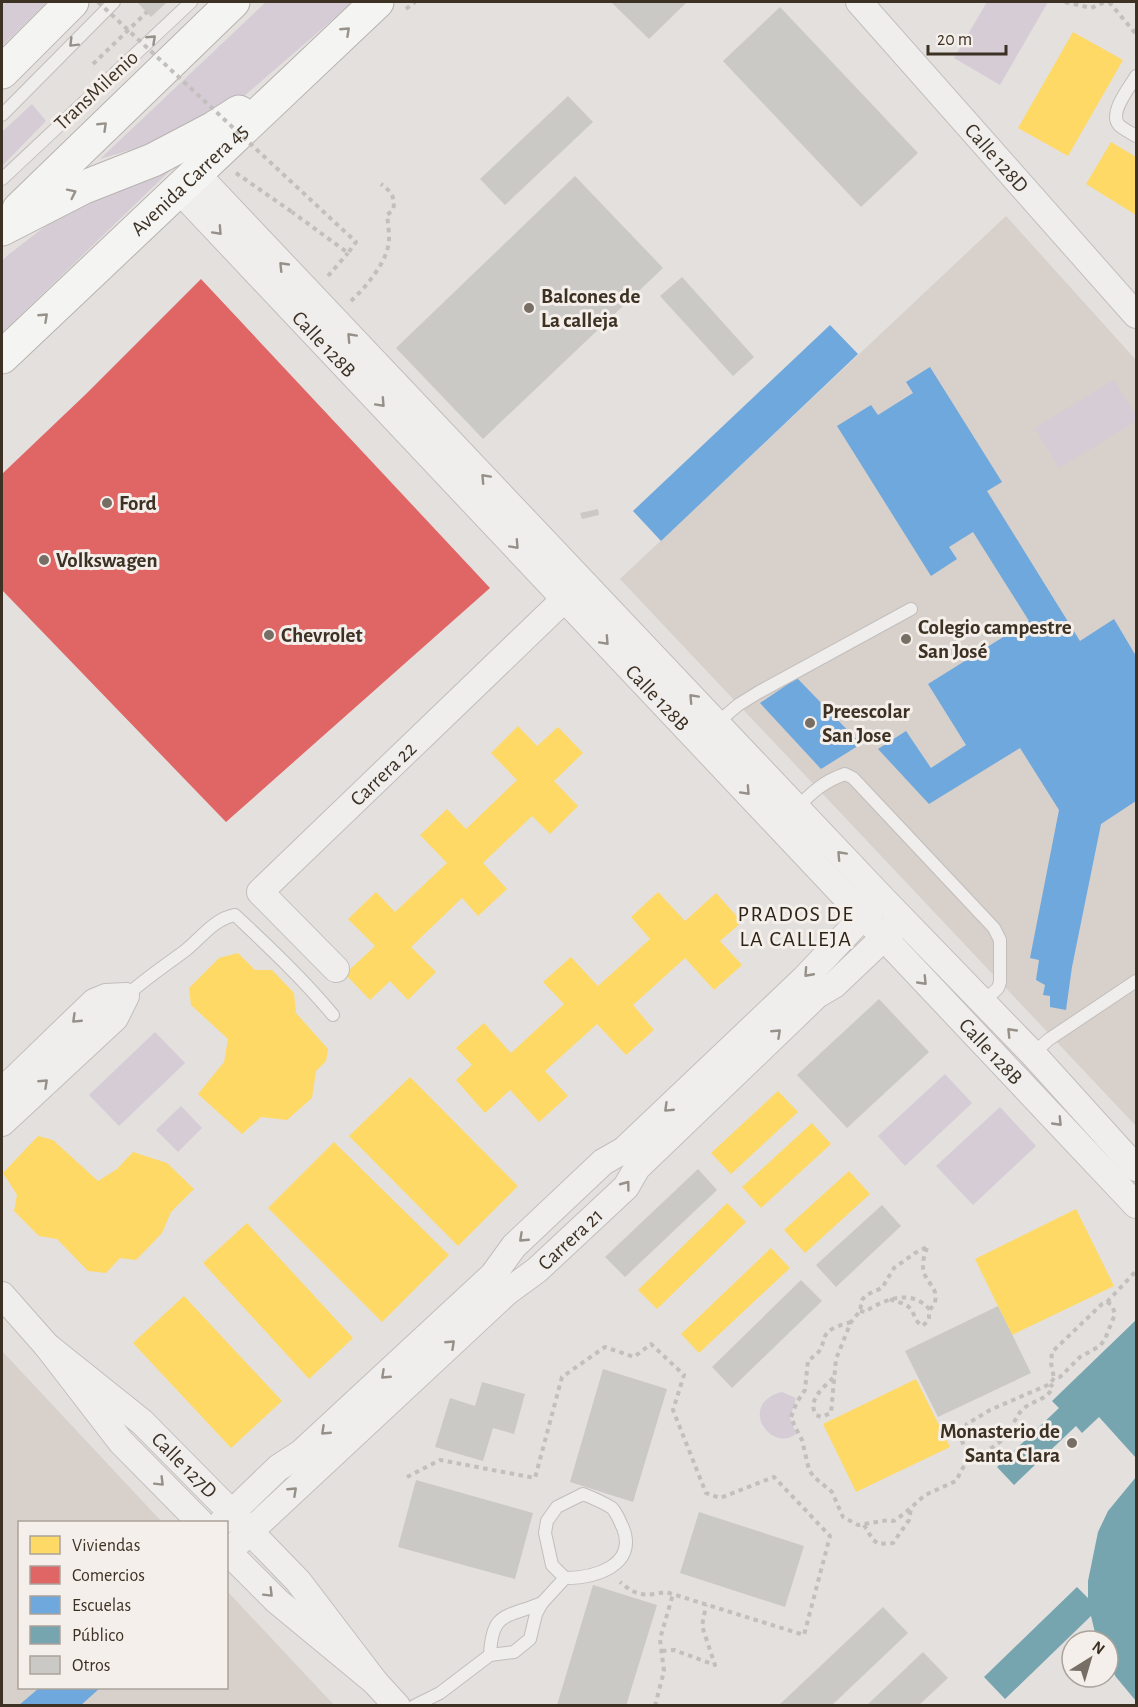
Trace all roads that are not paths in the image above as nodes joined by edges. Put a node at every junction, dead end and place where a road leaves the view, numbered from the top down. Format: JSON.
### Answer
{"nodes":[{"id":1,"x":72,"y":2,"type":"edge"},
{"id":2,"x":114,"y":2,"type":"edge"},
{"id":3,"x":191,"y":2,"type":"edge"},
{"id":4,"x":233,"y":2,"type":"edge"},
{"id":5,"x":377,"y":2,"type":"edge"},
{"id":6,"x":859,"y":2,"type":"edge"},
{"id":7,"x":2,"y":72,"type":"edge"},
{"id":8,"x":299,"y":74,"type":"junction"},
{"id":9,"x":1137,"y":76,"type":"edge"},
{"id":10,"x":2,"y":115,"type":"edge"},
{"id":11,"x":1137,"y":136,"type":"edge"},
{"id":12,"x":2,"y":179,"type":"edge"},
{"id":13,"x":187,"y":180,"type":"junction"},
{"id":14,"x":2,"y":227,"type":"edge"},
{"id":15,"x":1137,"y":315,"type":"edge"},
{"id":16,"x":2,"y":357,"type":"edge"},
{"id":17,"x":574,"y":590,"type":"junction"},
{"id":18,"x":911,"y":609,"type":"dead end"},
{"id":19,"x":717,"y":723,"type":"junction"},
{"id":20,"x":797,"y":808,"type":"junction"},
{"id":21,"x":881,"y":897,"type":"junction"},
{"id":22,"x":864,"y":916,"type":"junction"},
{"id":23,"x":902,"y":919,"type":"junction"},
{"id":24,"x":883,"y":938,"type":"junction"},
{"id":25,"x":336,"y":969,"type":"dead end"},
{"id":26,"x":1137,"y":981,"type":"edge"},
{"id":27,"x":126,"y":996,"type":"junction"},
{"id":28,"x":983,"y":1002,"type":"junction"},
{"id":29,"x":333,"y":1015,"type":"dead end"},
{"id":30,"x":1033,"y":1054,"type":"junction"},
{"id":31,"x":2,"y":1091,"type":"edge"},
{"id":32,"x":2,"y":1123,"type":"edge"},
{"id":33,"x":1137,"y":1168,"type":"edge"},
{"id":34,"x":1137,"y":1205,"type":"edge"},
{"id":35,"x":2,"y":1295,"type":"edge"},
{"id":36,"x":47,"y":1346,"type":"junction"},
{"id":37,"x":227,"y":1518,"type":"edge"},
{"id":38,"x":199,"y":1521,"type":"edge"},
{"id":39,"x":250,"y":1531,"type":"junction"},
{"id":40,"x":228,"y":1550,"type":"edge"},
{"id":41,"x":228,"y":1552,"type":"edge"},
{"id":42,"x":566,"y":1578,"type":"junction"},
{"id":43,"x":542,"y":1603,"type":"junction"},
{"id":44,"x":490,"y":1656,"type":"junction"},
{"id":45,"x":375,"y":1682,"type":"junction"},
{"id":46,"x":397,"y":1706,"type":"edge"},
{"id":47,"x":414,"y":1706,"type":"edge"}],
"edges":[{"from":1,"to":7,"type":"highway"},
{"from":2,"to":10,"type":"lane","one_way":true},
{"from":12,"to":3,"type":"lane","name":"TransMilenio","one_way":true},
{"from":14,"to":4,"type":"highway","one_way":true},
{"from":8,"to":5,"type":"highway","name":"Avenida Carrera 45","one_way":true},
{"from":6,"to":15,"type":"street","name":"Calle 128D"},
{"from":8,"to":13,"type":"highway","name":"Avenida Carrera 45"},
{"from":14,"to":8,"type":"highway","one_way":true},
{"from":9,"to":11,"type":"lane"},
{"from":16,"to":13,"type":"highway","name":"Avenida Carrera 45","one_way":true},
{"from":13,"to":17,"type":"street","name":"Calle 128B"},
{"from":19,"to":17,"type":"street","name":"Calle 128B","one_way":true},
{"from":17,"to":22,"type":"street","name":"Calle 128B","one_way":true},
{"from":17,"to":25,"type":"street","name":"Carrera 22"},
{"from":18,"to":19,"type":"lane"},
{"from":19,"to":20,"type":"street","name":"Calle 128B"},
{"from":21,"to":20,"type":"street","name":"Calle 128B","one_way":true},
{"from":20,"to":28,"type":"lane"},
{"from":21,"to":22,"type":"street","name":"Carrera 21"},
{"from":21,"to":23,"type":"street","name":"Calle 128B"},
{"from":22,"to":24,"type":"street","name":"Calle 128B"},
{"from":22,"to":37,"type":"street","name":"Carrera 21","one_way":true},
{"from":23,"to":24,"type":"street","name":"Carrera 21"},
{"from":23,"to":28,"type":"street","name":"Calle 128B"},
{"from":24,"to":34,"type":"street","name":"Calle 128B","one_way":true},
{"from":39,"to":24,"type":"street","name":"Carrera 21","one_way":true},
{"from":26,"to":30,"type":"lane"},
{"from":27,"to":29,"type":"lane"},
{"from":27,"to":31,"type":"street","one_way":true},
{"from":32,"to":27,"type":"street","one_way":true},
{"from":30,"to":28,"type":"street","name":"Calle 128B","one_way":true},
{"from":30,"to":33,"type":"street","name":"Calle 128B"},
{"from":35,"to":36,"type":"street","name":"Calle 127D"},
{"from":36,"to":37,"type":"street","name":"Calle 127D"},
{"from":36,"to":38,"type":"street","name":"Calle 127D","one_way":true},
{"from":37,"to":39,"type":"street","name":"Calle 127D"},
{"from":39,"to":40,"type":"street","name":"Carrera 21"},
{"from":39,"to":45,"type":"street","name":"Calle 127D"},
{"from":41,"to":45,"type":"street","name":"Calle 127D","one_way":true},
{"from":42,"to":42,"type":"lane"},
{"from":42,"to":43,"type":"lane"},
{"from":43,"to":44,"type":"lane"},
{"from":43,"to":44,"type":"lane"},
{"from":44,"to":47,"type":"lane"},
{"from":45,"to":46,"type":"street","name":"Calle 127D"}]}
